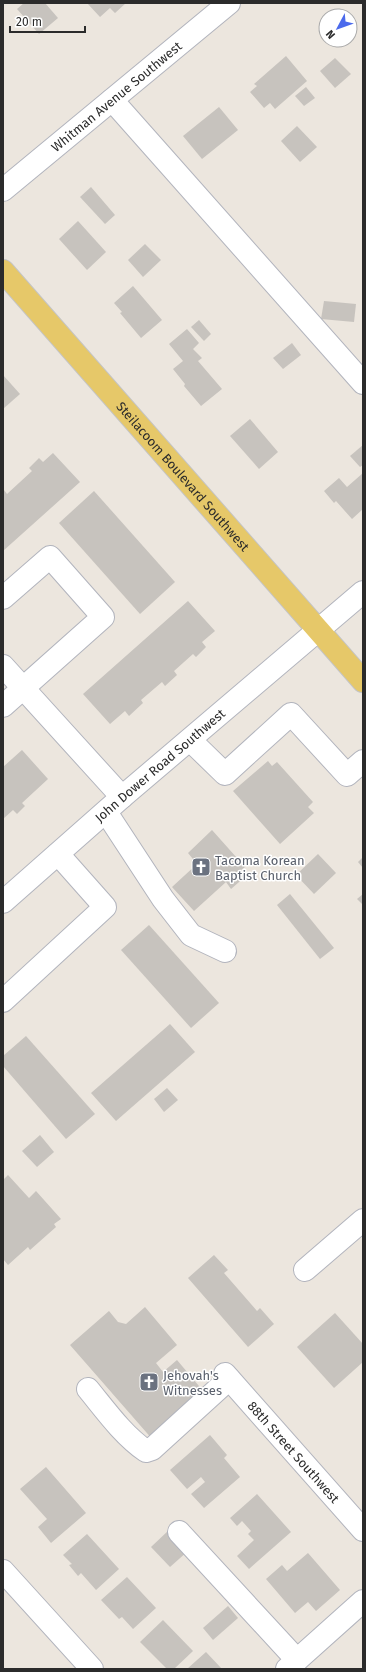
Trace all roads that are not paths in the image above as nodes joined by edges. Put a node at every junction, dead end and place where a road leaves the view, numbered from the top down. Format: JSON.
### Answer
{"nodes":[{"id":1,"x":229,"y":3,"type":"edge"},
{"id":2,"x":112,"y":100,"type":"junction"},
{"id":3,"x":3,"y":190,"type":"edge"},
{"id":4,"x":3,"y":271,"type":"edge"},
{"id":5,"x":363,"y":383,"type":"edge"},
{"id":6,"x":363,"y":592,"type":"edge"},
{"id":7,"x":3,"y":598,"type":"edge"},
{"id":8,"x":318,"y":630,"type":"junction"},
{"id":9,"x":3,"y":666,"type":"edge"},
{"id":10,"x":363,"y":681,"type":"edge"},
{"id":11,"x":22,"y":689,"type":"junction"},
{"id":12,"x":3,"y":706,"type":"edge"},
{"id":13,"x":190,"y":740,"type":"junction"},
{"id":14,"x":363,"y":761,"type":"edge"},
{"id":15,"x":122,"y":797,"type":"junction"},
{"id":16,"x":106,"y":812,"type":"junction"},
{"id":17,"x":58,"y":854,"type":"junction"},
{"id":18,"x":3,"y":902,"type":"edge"},
{"id":19,"x":225,"y":951,"type":"dead end"},
{"id":20,"x":3,"y":1001,"type":"edge"},
{"id":21,"x":363,"y":1220,"type":"edge"},
{"id":22,"x":305,"y":1270,"type":"dead end"},
{"id":23,"x":88,"y":1388,"type":"dead end"},
{"id":24,"x":363,"y":1530,"type":"edge"},
{"id":25,"x":180,"y":1532,"type":"dead end"},
{"id":26,"x":3,"y":1571,"type":"edge"},
{"id":27,"x":363,"y":1601,"type":"edge"},
{"id":28,"x":292,"y":1665,"type":"edge"},
{"id":29,"x":92,"y":1669,"type":"edge"}],
"edges":[{"from":1,"to":2,"type":"street","name":"Whitman Avenue Southwest"},
{"from":2,"to":3,"type":"street","name":"Whitman Avenue Southwest"},
{"from":2,"to":5,"type":"street"},
{"from":4,"to":8,"type":"main road","name":"Steilacoom Boulevard Southwest"},
{"from":6,"to":8,"type":"street","name":"John Dower Road Southwest"},
{"from":7,"to":11,"type":"street"},
{"from":8,"to":10,"type":"main road","name":"Steilacoom Boulevard Southwest"},
{"from":8,"to":13,"type":"street","name":"John Dower Road Southwest"},
{"from":9,"to":11,"type":"street"},
{"from":11,"to":12,"type":"street"},
{"from":11,"to":15,"type":"street"},
{"from":13,"to":14,"type":"street"},
{"from":13,"to":15,"type":"street","name":"John Dower Road Southwest"},
{"from":15,"to":16,"type":"street","name":"John Dower Road Southwest"},
{"from":16,"to":17,"type":"street","name":"John Dower Road Southwest"},
{"from":16,"to":19,"type":"street"},
{"from":17,"to":18,"type":"street","name":"John Dower Road Southwest"},
{"from":17,"to":20,"type":"street"},
{"from":21,"to":22,"type":"street"},
{"from":23,"to":24,"type":"street","name":"88th Street Southwest"},
{"from":25,"to":28,"type":"street"},
{"from":26,"to":29,"type":"street"},
{"from":27,"to":28,"type":"street"}]}
